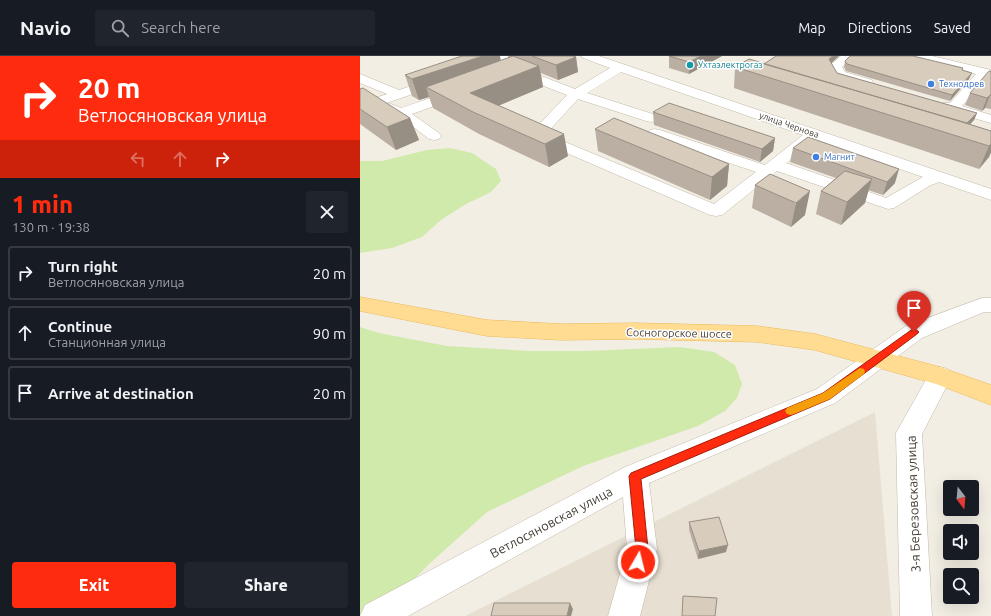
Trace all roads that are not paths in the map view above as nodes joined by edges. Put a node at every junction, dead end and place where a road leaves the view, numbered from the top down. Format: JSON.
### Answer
{"nodes":[{"id":1,"x":588,"y":56,"type":"edge"},
{"id":2,"x":848,"y":56,"type":"edge"},
{"id":3,"x":918,"y":56,"type":"edge"},
{"id":4,"x":501,"y":58,"type":"edge"},
{"id":5,"x":620,"y":67,"type":"junction"},
{"id":6,"x":988,"y":73,"type":"edge"},
{"id":7,"x":503,"y":76,"type":"edge"},
{"id":8,"x":517,"y":77,"type":"junction"},
{"id":9,"x":360,"y":78,"type":"edge"},
{"id":10,"x":877,"y":86,"type":"edge"},
{"id":11,"x":474,"y":87,"type":"edge"},
{"id":12,"x":576,"y":94,"type":"junction"},
{"id":13,"x":399,"y":95,"type":"junction"},
{"id":14,"x":379,"y":102,"type":"junction"},
{"id":15,"x":466,"y":102,"type":"edge"},
{"id":16,"x":938,"y":103,"type":"edge"},
{"id":17,"x":360,"y":108,"type":"edge"},
{"id":18,"x":953,"y":108,"type":"junction"},
{"id":19,"x":401,"y":113,"type":"junction"},
{"id":20,"x":651,"y":118,"type":"dead end"},
{"id":21,"x":991,"y":118,"type":"edge"},
{"id":22,"x":416,"y":122,"type":"junction"},
{"id":23,"x":655,"y":133,"type":"edge"},
{"id":24,"x":434,"y":136,"type":"dead end"},
{"id":25,"x":809,"y":138,"type":"junction"},
{"id":26,"x":772,"y":168,"type":"junction"},
{"id":27,"x":938,"y":176,"type":"junction"},
{"id":28,"x":923,"y":183,"type":"junction"},
{"id":29,"x":991,"y":195,"type":"edge"},
{"id":30,"x":360,"y":304,"type":"edge"},
{"id":31,"x":991,"y":305,"type":"edge"},
{"id":32,"x":879,"y":358,"type":"junction"},
{"id":33,"x":940,"y":376,"type":"junction"},
{"id":34,"x":991,"y":395,"type":"edge"},
{"id":35,"x":635,"y":476,"type":"junction"},
{"id":36,"x":376,"y":616,"type":"edge"},
{"id":37,"x":624,"y":616,"type":"edge"},
{"id":38,"x":916,"y":616,"type":"edge"}],
"edges":[{"from":1,"to":5,"type":"street","name":"улица Чернова"},
{"from":2,"to":10,"type":"street"},
{"from":3,"to":6,"type":"street"},
{"from":4,"to":8,"type":"street"},
{"from":4,"to":13,"type":"street"},
{"from":5,"to":12,"type":"street"},
{"from":5,"to":25,"type":"street","name":"улица Чернова"},
{"from":6,"to":18,"type":"street"},
{"from":7,"to":8,"type":"street"},
{"from":8,"to":12,"type":"street"},
{"from":9,"to":13,"type":"street"},
{"from":11,"to":19,"type":"street"},
{"from":12,"to":20,"type":"street"},
{"from":12,"to":26,"type":"street"},
{"from":13,"to":14,"type":"street"},
{"from":14,"to":17,"type":"street"},
{"from":14,"to":19,"type":"street"},
{"from":15,"to":22,"type":"street"},
{"from":16,"to":18,"type":"street"},
{"from":18,"to":21,"type":"street"},
{"from":19,"to":22,"type":"street"},
{"from":22,"to":24,"type":"street"},
{"from":23,"to":26,"type":"street"},
{"from":25,"to":26,"type":"street"},
{"from":25,"to":27,"type":"street","name":"улица Чернова"},
{"from":25,"to":28,"type":"street"},
{"from":26,"to":28,"type":"street"},
{"from":27,"to":28,"type":"street"},
{"from":27,"to":29,"type":"street","name":"улица Чернова"},
{"from":30,"to":32,"type":"main road","name":"Сосногорское шоссе"},
{"from":31,"to":32,"type":"street","name":"Ветлосяновская улица"},
{"from":32,"to":33,"type":"main road","name":"Сосногорское шоссе"},
{"from":32,"to":35,"type":"street","name":"Ветлосяновская улица"},
{"from":33,"to":34,"type":"main road","name":"Сосногорское шоссе"},
{"from":33,"to":38,"type":"street","name":"3-я Березовская улица"},
{"from":35,"to":36,"type":"street","name":"Ветлосяновская улица"},
{"from":35,"to":37,"type":"street"}]}
